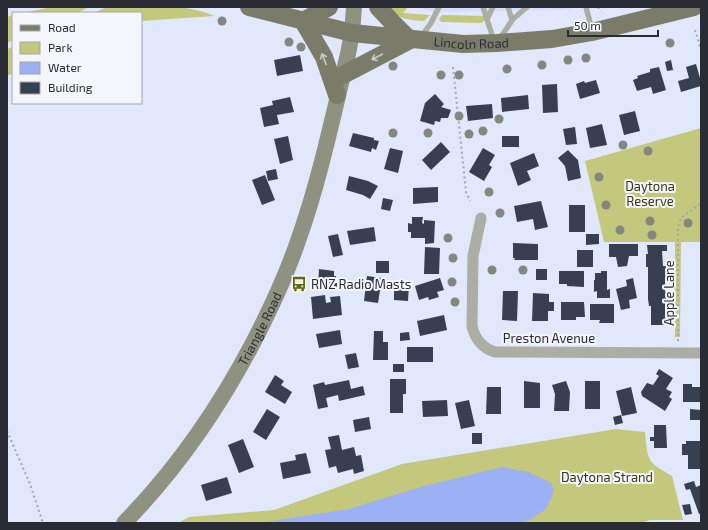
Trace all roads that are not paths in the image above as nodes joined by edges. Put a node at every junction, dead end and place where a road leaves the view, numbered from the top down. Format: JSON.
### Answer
{"nodes":[{"id":1,"x":249,"y":7,"type":"edge"},
{"id":2,"x":329,"y":7,"type":"edge"},
{"id":3,"x":354,"y":7,"type":"edge"},
{"id":4,"x":378,"y":7,"type":"edge"},
{"id":5,"x":439,"y":7,"type":"edge"},
{"id":6,"x":483,"y":7,"type":"edge"},
{"id":7,"x":493,"y":7,"type":"edge"},
{"id":8,"x":508,"y":7,"type":"edge"},
{"id":9,"x":527,"y":7,"type":"edge"},
{"id":10,"x":586,"y":7,"type":"edge"},
{"id":11,"x":694,"y":7,"type":"edge"},
{"id":12,"x":268,"y":10,"type":"edge"},
{"id":13,"x":487,"y":19,"type":"junction"},
{"id":14,"x":512,"y":20,"type":"junction"},
{"id":15,"x":303,"y":21,"type":"junction"},
{"id":16,"x":592,"y":32,"type":"junction"},
{"id":17,"x":352,"y":33,"type":"junction"},
{"id":18,"x":414,"y":40,"type":"junction"},
{"id":19,"x":496,"y":43,"type":"junction"},
{"id":20,"x":343,"y":75,"type":"junction"},
{"id":21,"x":337,"y":95,"type":"junction"},
{"id":22,"x":481,"y":218,"type":"dead end"},
{"id":23,"x":701,"y":353,"type":"edge"},
{"id":24,"x":124,"y":523,"type":"edge"}],
"edges":[{"from":1,"to":12,"type":"main road","name":"Lincoln Road"},
{"from":2,"to":15,"type":"main road"},
{"from":3,"to":17,"type":"main road","name":"Triangle Road"},
{"from":4,"to":18,"type":"main road"},
{"from":5,"to":18,"type":"lane"},
{"from":6,"to":13,"type":"lane"},
{"from":7,"to":13,"type":"lane"},
{"from":8,"to":14,"type":"lane"},
{"from":9,"to":14,"type":"lane"},
{"from":10,"to":16,"type":"lane"},
{"from":11,"to":16,"type":"main road","name":"Lincoln Road"},
{"from":12,"to":15,"type":"main road","name":"Lincoln Road"},
{"from":13,"to":19,"type":"lane"},
{"from":14,"to":19,"type":"lane"},
{"from":15,"to":17,"type":"main road","name":"Lincoln Road"},
{"from":21,"to":15,"type":"main road","one_way":true},
{"from":16,"to":19,"type":"main road","name":"Lincoln Road"},
{"from":17,"to":18,"type":"main road","name":"Lincoln Road"},
{"from":17,"to":20,"type":"main road","name":"Triangle Road"},
{"from":18,"to":19,"type":"main road","name":"Lincoln Road"},
{"from":18,"to":20,"type":"main road","one_way":true},
{"from":20,"to":21,"type":"main road","name":"Triangle Road"},
{"from":21,"to":24,"type":"main road","name":"Triangle Road"},
{"from":22,"to":23,"type":"street","name":"Preston Avenue"}]}
